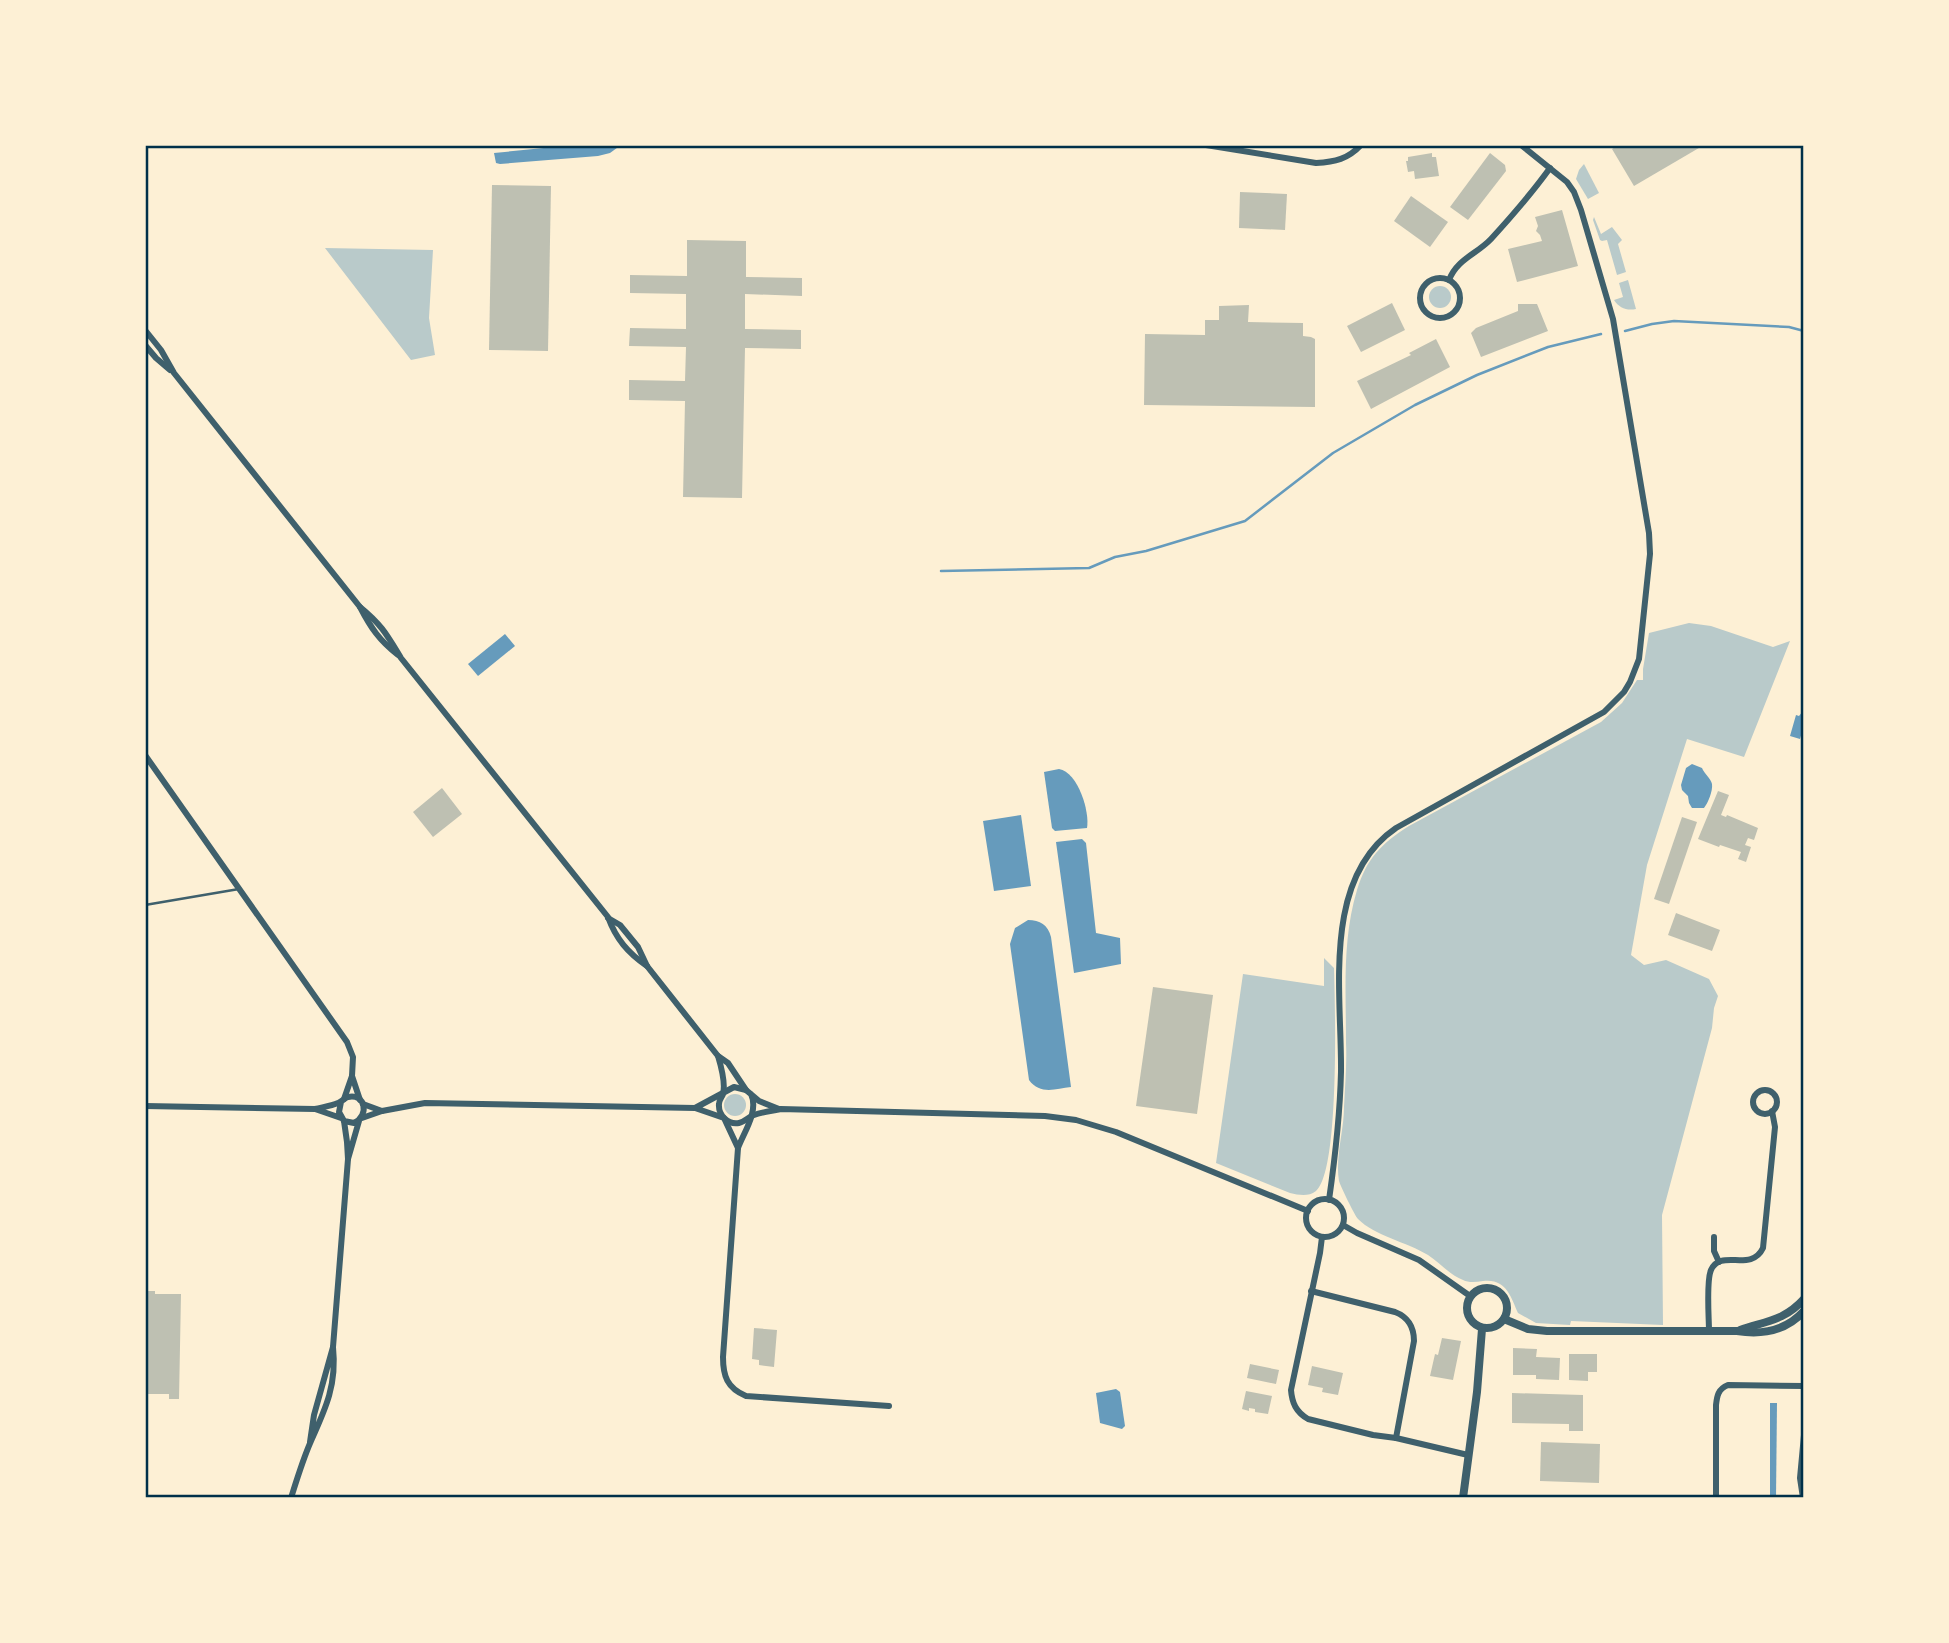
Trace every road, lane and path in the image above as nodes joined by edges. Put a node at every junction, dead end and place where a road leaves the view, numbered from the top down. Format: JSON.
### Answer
{"nodes":[{"id":1,"x":1206,"y":145,"type":"edge"},
{"id":2,"x":1362,"y":145,"type":"edge"},
{"id":3,"x":1521,"y":145,"type":"edge"},
{"id":4,"x":1550,"y":168,"type":"junction"},
{"id":5,"x":1449,"y":280,"type":"junction"},
{"id":6,"x":145,"y":330,"type":"edge"},
{"id":7,"x":145,"y":345,"type":"edge"},
{"id":8,"x":174,"y":373,"type":"junction"},
{"id":9,"x":145,"y":755,"type":"edge"},
{"id":10,"x":240,"y":889,"type":"junction"},
{"id":11,"x":145,"y":905,"type":"edge"},
{"id":12,"x":718,"y":1056,"type":"junction"},
{"id":13,"x":352,"y":1076,"type":"junction"},
{"id":14,"x":748,"y":1092,"type":"junction"},
{"id":15,"x":723,"y":1093,"type":"junction"},
{"id":16,"x":342,"y":1101,"type":"junction"},
{"id":17,"x":361,"y":1102,"type":"junction"},
{"id":18,"x":145,"y":1107,"type":"edge"},
{"id":19,"x":695,"y":1108,"type":"junction"},
{"id":20,"x":315,"y":1109,"type":"junction"},
{"id":21,"x":781,"y":1109,"type":"junction"},
{"id":22,"x":382,"y":1111,"type":"junction"},
{"id":23,"x":1772,"y":1111,"type":"dead end"},
{"id":24,"x":750,"y":1116,"type":"junction"},
{"id":25,"x":723,"y":1118,"type":"junction"},
{"id":26,"x":343,"y":1119,"type":"junction"},
{"id":27,"x":361,"y":1119,"type":"junction"},
{"id":28,"x":738,"y":1149,"type":"junction"},
{"id":29,"x":348,"y":1159,"type":"junction"},
{"id":30,"x":1329,"y":1200,"type":"junction"},
{"id":31,"x":1308,"y":1211,"type":"junction"},
{"id":32,"x":1343,"y":1225,"type":"junction"},
{"id":33,"x":1322,"y":1237,"type":"junction"},
{"id":34,"x":1714,"y":1237,"type":"dead end"},
{"id":35,"x":1719,"y":1262,"type":"junction"},
{"id":36,"x":1311,"y":1291,"type":"junction"},
{"id":37,"x":1470,"y":1296,"type":"junction"},
{"id":38,"x":1802,"y":1309,"type":"edge"},
{"id":39,"x":1504,"y":1319,"type":"junction"},
{"id":40,"x":1482,"y":1328,"type":"junction"},
{"id":41,"x":1709,"y":1331,"type":"junction"},
{"id":42,"x":1737,"y":1332,"type":"junction"},
{"id":43,"x":1804,"y":1386,"type":"edge"},
{"id":44,"x":889,"y":1406,"type":"dead end"},
{"id":45,"x":1804,"y":1436,"type":"edge"},
{"id":46,"x":1396,"y":1438,"type":"junction"},
{"id":47,"x":1468,"y":1455,"type":"junction"},
{"id":48,"x":1802,"y":1472,"type":"edge"},
{"id":49,"x":291,"y":1498,"type":"edge"},
{"id":50,"x":1463,"y":1498,"type":"edge"},
{"id":51,"x":1716,"y":1498,"type":"edge"},
{"id":52,"x":1803,"y":1498,"type":"edge"}],
"edges":[{"from":1,"to":2,"type":"street"},
{"from":3,"to":4,"type":"street"},
{"from":4,"to":5,"type":"street"},
{"from":4,"to":30,"type":"street"},
{"from":5,"to":5,"type":"street"},
{"from":6,"to":8,"type":"street"},
{"from":7,"to":8,"type":"street"},
{"from":8,"to":12,"type":"street"},
{"from":9,"to":10,"type":"street"},
{"from":10,"to":11,"type":"lane"},
{"from":10,"to":13,"type":"street"},
{"from":12,"to":14,"type":"street"},
{"from":12,"to":15,"type":"street"},
{"from":13,"to":16,"type":"street"},
{"from":13,"to":17,"type":"street"},
{"from":14,"to":15,"type":"street"},
{"from":14,"to":21,"type":"street"},
{"from":14,"to":24,"type":"street"},
{"from":15,"to":19,"type":"street"},
{"from":15,"to":25,"type":"street"},
{"from":16,"to":17,"type":"street"},
{"from":16,"to":20,"type":"street"},
{"from":16,"to":26,"type":"street"},
{"from":17,"to":22,"type":"street"},
{"from":17,"to":27,"type":"street"},
{"from":18,"to":20,"type":"street"},
{"from":19,"to":22,"type":"street"},
{"from":19,"to":25,"type":"street"},
{"from":20,"to":26,"type":"street"},
{"from":21,"to":24,"type":"street"},
{"from":21,"to":31,"type":"street"},
{"from":22,"to":27,"type":"street"},
{"from":23,"to":35,"type":"street"},
{"from":24,"to":25,"type":"street"},
{"from":24,"to":28,"type":"street"},
{"from":25,"to":28,"type":"street"},
{"from":26,"to":27,"type":"street"},
{"from":26,"to":29,"type":"street"},
{"from":27,"to":29,"type":"street"},
{"from":28,"to":44,"type":"street"},
{"from":29,"to":49,"type":"street"},
{"from":30,"to":31,"type":"street"},
{"from":30,"to":32,"type":"street"},
{"from":31,"to":33,"type":"street"},
{"from":32,"to":33,"type":"street"},
{"from":32,"to":37,"type":"street"},
{"from":33,"to":36,"type":"street"},
{"from":34,"to":35,"type":"street"},
{"from":35,"to":41,"type":"street"},
{"from":36,"to":46,"type":"street"},
{"from":36,"to":46,"type":"street"},
{"from":37,"to":39,"type":"street"},
{"from":37,"to":40,"type":"street"},
{"from":38,"to":42,"type":"street"},
{"from":38,"to":42,"type":"street"},
{"from":39,"to":40,"type":"street"},
{"from":39,"to":41,"type":"street"},
{"from":40,"to":47,"type":"street"},
{"from":41,"to":42,"type":"street"},
{"from":43,"to":51,"type":"street"},
{"from":45,"to":48,"type":"street"},
{"from":46,"to":47,"type":"street"},
{"from":47,"to":50,"type":"street"},
{"from":48,"to":52,"type":"street"}]}
